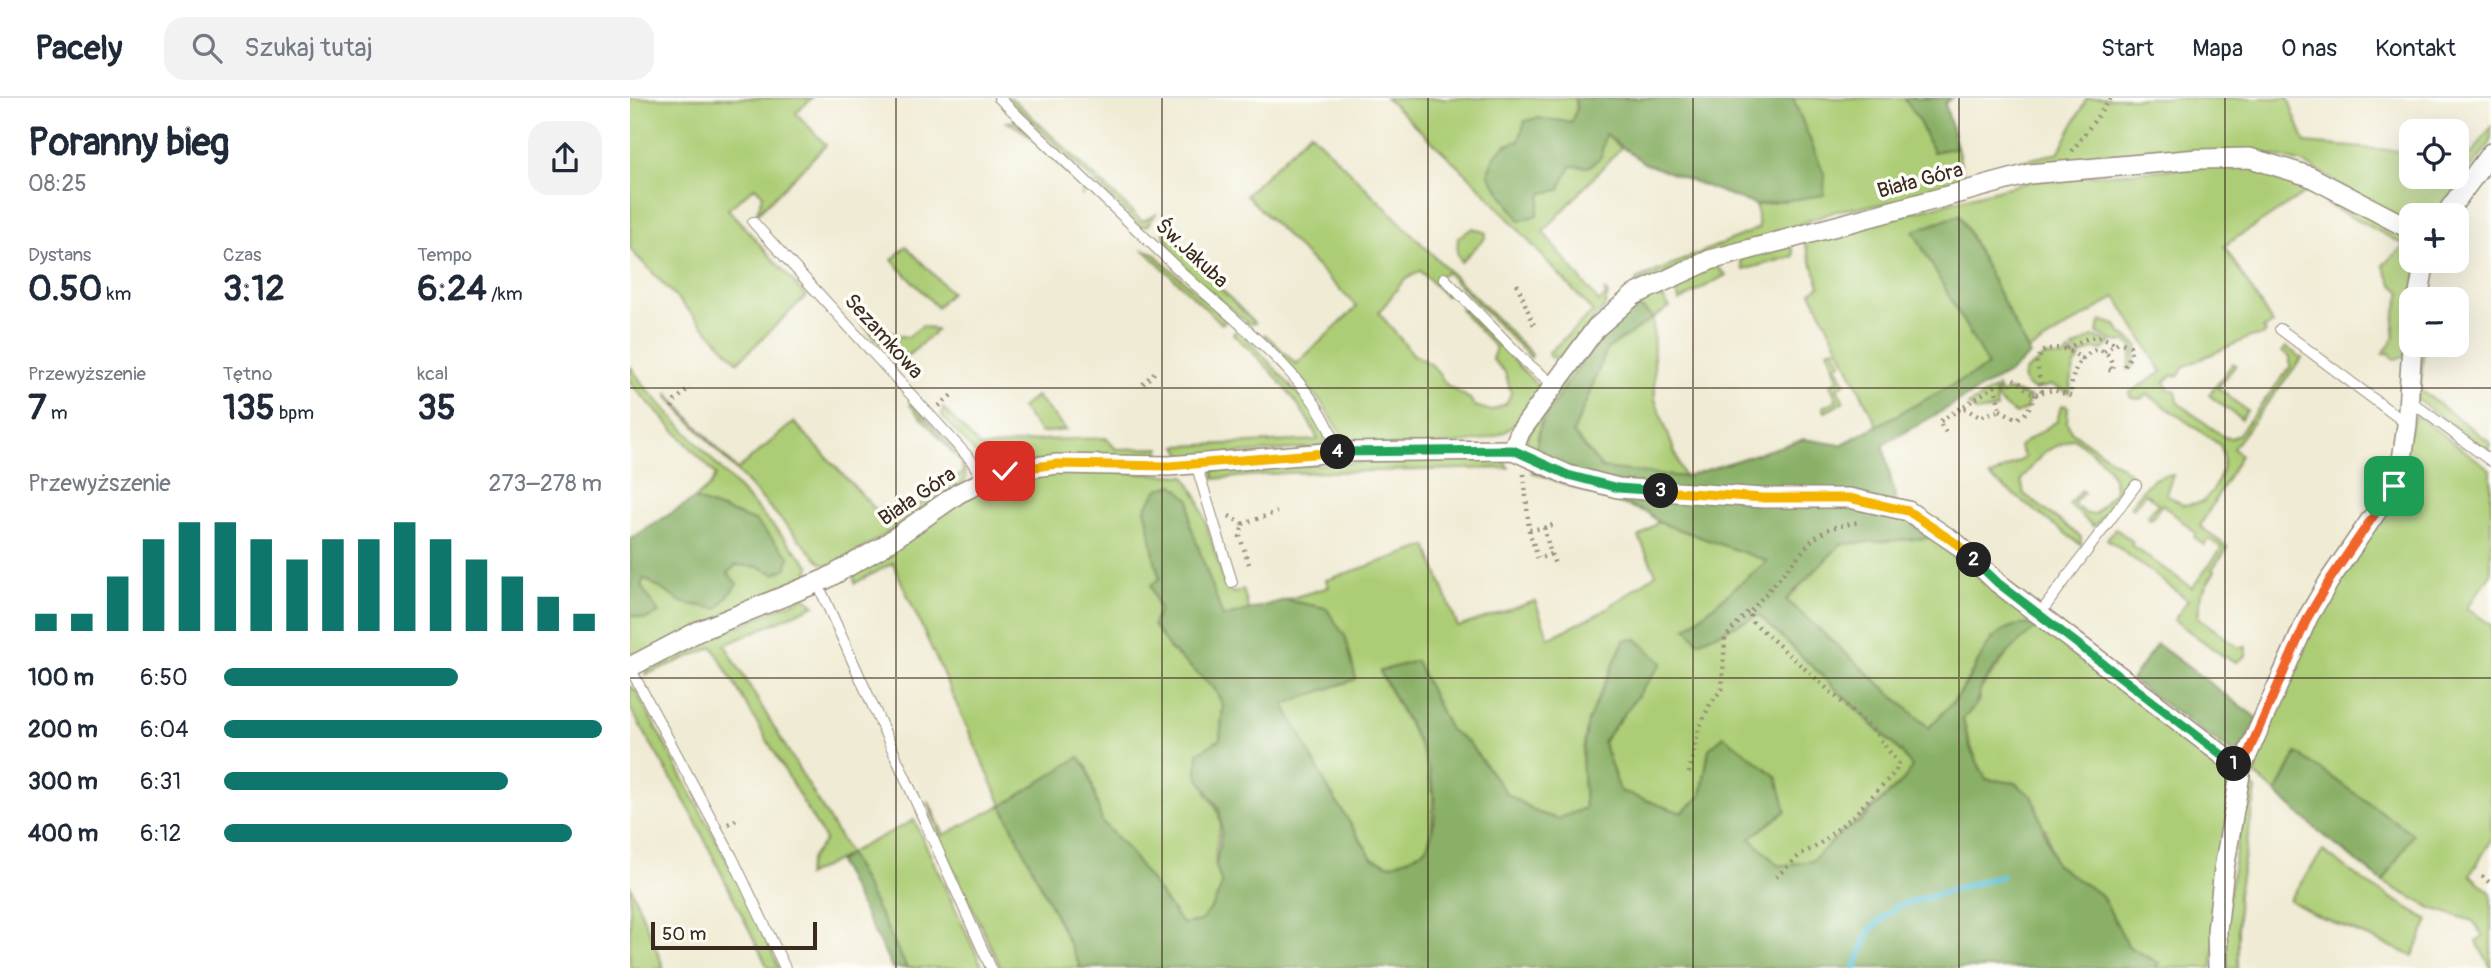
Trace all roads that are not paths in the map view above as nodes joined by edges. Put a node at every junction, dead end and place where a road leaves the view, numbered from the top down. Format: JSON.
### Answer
{"nodes":[{"id":1,"x":999,"y":98,"type":"edge"},
{"id":2,"x":2491,"y":153,"type":"edge"},
{"id":3,"x":2454,"y":203,"type":"edge"},
{"id":4,"x":753,"y":222,"type":"dead end"},
{"id":5,"x":2399,"y":223,"type":"edge"},
{"id":6,"x":1444,"y":278,"type":"dead end"},
{"id":7,"x":2280,"y":329,"type":"dead end"},
{"id":8,"x":2411,"y":357,"type":"edge"},
{"id":9,"x":1554,"y":385,"type":"junction"},
{"id":10,"x":2408,"y":399,"type":"junction"},
{"id":11,"x":2407,"y":425,"type":"junction"},
{"id":12,"x":1513,"y":450,"type":"junction"},
{"id":13,"x":1337,"y":452,"type":"junction"},
{"id":14,"x":2491,"y":461,"type":"edge"},
{"id":15,"x":1196,"y":464,"type":"junction"},
{"id":16,"x":983,"y":479,"type":"junction"},
{"id":17,"x":2136,"y":485,"type":"dead end"},
{"id":18,"x":817,"y":582,"type":"junction"},
{"id":19,"x":1232,"y":582,"type":"dead end"},
{"id":20,"x":2039,"y":615,"type":"junction"},
{"id":21,"x":630,"y":668,"type":"edge"},
{"id":22,"x":2241,"y":769,"type":"junction"},
{"id":23,"x":785,"y":968,"type":"edge"},
{"id":24,"x":991,"y":968,"type":"edge"},
{"id":25,"x":2218,"y":968,"type":"edge"}],
"edges":[{"from":1,"to":13,"type":"lane","name":"Św.Jakuba"},
{"from":2,"to":3,"type":"street"},
{"from":4,"to":16,"type":"lane","name":"Sezamkowa"},
{"from":5,"to":9,"type":"street","name":"Biała Góra"},
{"from":6,"to":9,"type":"lane"},
{"from":7,"to":11,"type":"lane"},
{"from":8,"to":10,"type":"street"},
{"from":9,"to":12,"type":"street","name":"Biała Góra"},
{"from":10,"to":11,"type":"street"},
{"from":10,"to":14,"type":"lane"},
{"from":11,"to":22,"type":"street"},
{"from":12,"to":13,"type":"street","name":"Biała Góra"},
{"from":12,"to":20,"type":"street"},
{"from":13,"to":15,"type":"street","name":"Biała Góra"},
{"from":15,"to":16,"type":"street","name":"Biała Góra"},
{"from":15,"to":19,"type":"lane"},
{"from":16,"to":18,"type":"street","name":"Biała Góra"},
{"from":17,"to":20,"type":"lane"},
{"from":18,"to":21,"type":"street","name":"Biała Góra"},
{"from":18,"to":24,"type":"lane"},
{"from":20,"to":22,"type":"street"},
{"from":21,"to":23,"type":"lane"},
{"from":22,"to":25,"type":"street"}]}
